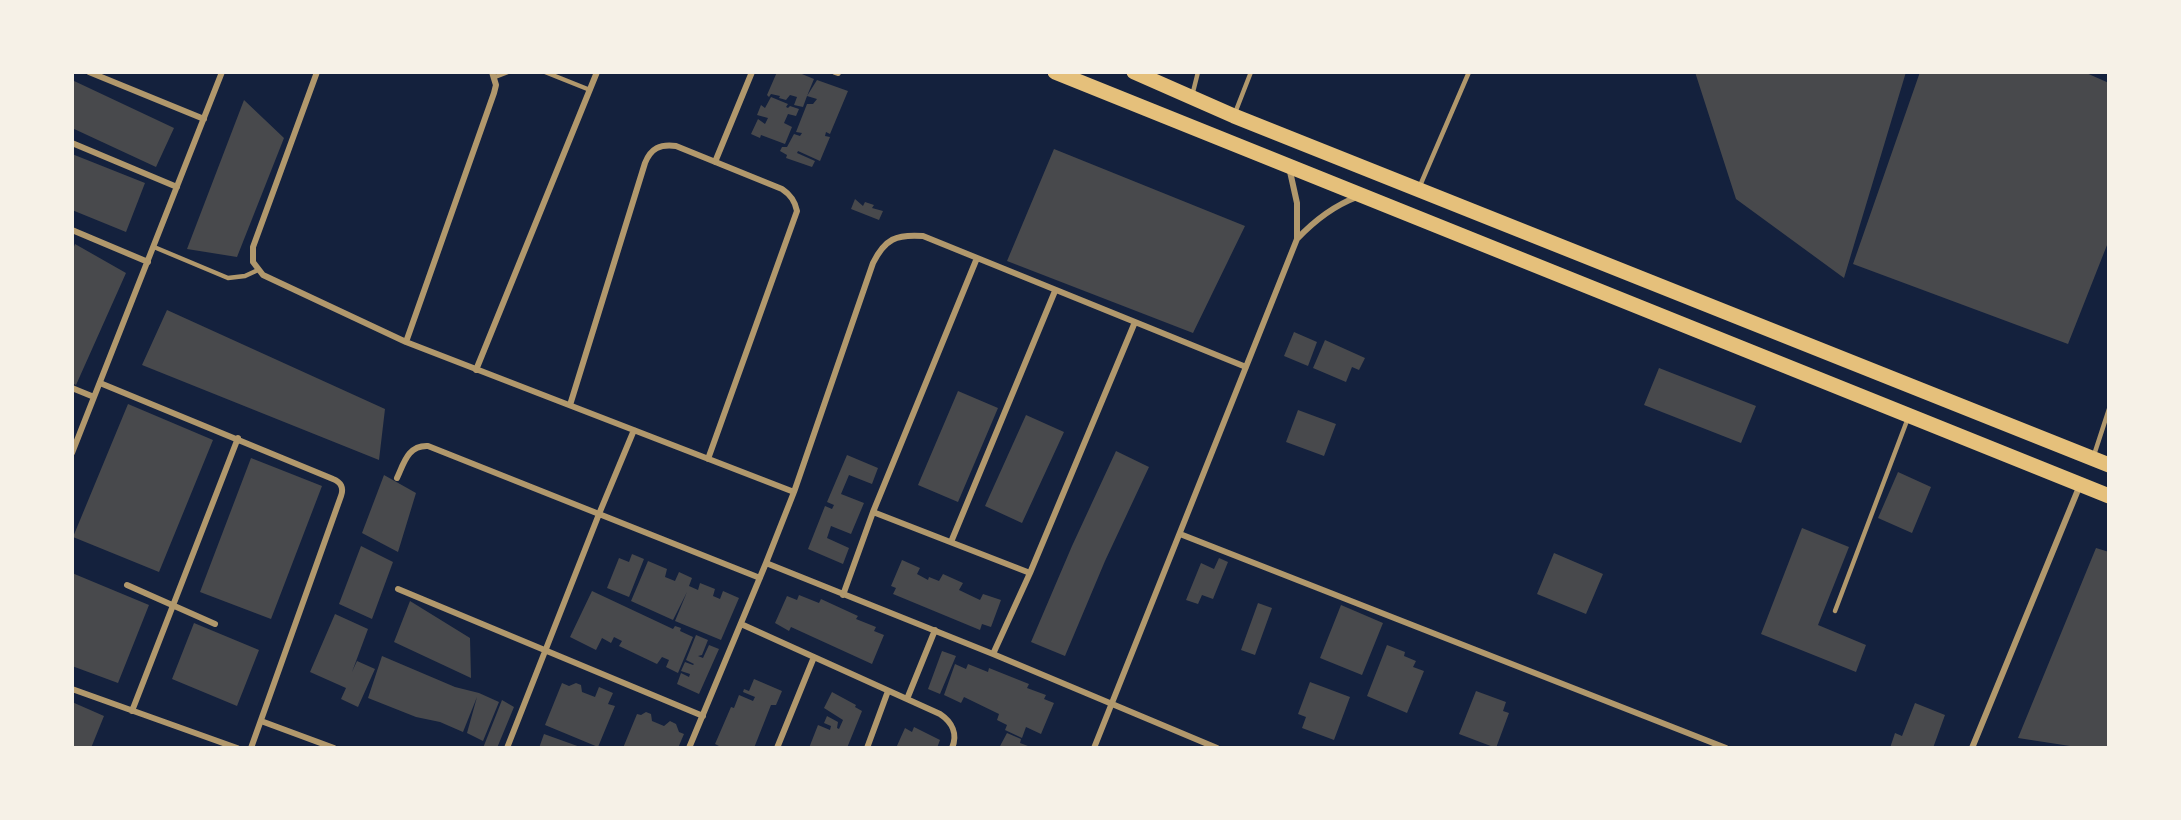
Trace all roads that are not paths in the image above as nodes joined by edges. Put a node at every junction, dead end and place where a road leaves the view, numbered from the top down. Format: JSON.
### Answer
{"nodes":[{"id":1,"x":89,"y":72,"type":"edge"},
{"id":2,"x":222,"y":72,"type":"edge"},
{"id":3,"x":317,"y":72,"type":"edge"},
{"id":4,"x":508,"y":72,"type":"edge"},
{"id":5,"x":546,"y":72,"type":"edge"},
{"id":6,"x":597,"y":72,"type":"edge"},
{"id":7,"x":752,"y":72,"type":"edge"},
{"id":8,"x":1055,"y":72,"type":"edge"},
{"id":9,"x":1134,"y":72,"type":"edge"},
{"id":10,"x":1198,"y":72,"type":"edge"},
{"id":11,"x":1251,"y":72,"type":"edge"},
{"id":12,"x":1469,"y":72,"type":"edge"},
{"id":13,"x":102,"y":74,"type":"edge"},
{"id":14,"x":494,"y":74,"type":"edge"},
{"id":15,"x":590,"y":90,"type":"junction"},
{"id":16,"x":1191,"y":97,"type":"junction"},
{"id":17,"x":1234,"y":116,"type":"junction"},
{"id":18,"x":204,"y":119,"type":"junction"},
{"id":19,"x":72,"y":142,"type":"edge"},
{"id":20,"x":715,"y":162,"type":"junction"},
{"id":21,"x":1289,"y":167,"type":"junction"},
{"id":22,"x":177,"y":187,"type":"junction"},
{"id":23,"x":1419,"y":189,"type":"junction"},
{"id":24,"x":1361,"y":196,"type":"junction"},
{"id":25,"x":72,"y":230,"type":"edge"},
{"id":26,"x":1297,"y":239,"type":"junction"},
{"id":27,"x":154,"y":247,"type":"junction"},
{"id":28,"x":977,"y":258,"type":"junction"},
{"id":29,"x":148,"y":262,"type":"junction"},
{"id":30,"x":258,"y":270,"type":"junction"},
{"id":31,"x":1055,"y":291,"type":"junction"},
{"id":32,"x":1135,"y":322,"type":"junction"},
{"id":33,"x":406,"y":342,"type":"junction"},
{"id":34,"x":1246,"y":367,"type":"junction"},
{"id":35,"x":476,"y":370,"type":"junction"},
{"id":36,"x":100,"y":383,"type":"junction"},
{"id":37,"x":72,"y":388,"type":"edge"},
{"id":38,"x":94,"y":397,"type":"junction"},
{"id":39,"x":570,"y":405,"type":"junction"},
{"id":40,"x":2109,"y":409,"type":"edge"},
{"id":41,"x":1909,"y":415,"type":"junction"},
{"id":42,"x":634,"y":430,"type":"junction"},
{"id":43,"x":238,"y":438,"type":"junction"},
{"id":44,"x":72,"y":453,"type":"edge"},
{"id":45,"x":708,"y":459,"type":"junction"},
{"id":46,"x":2093,"y":459,"type":"junction"},
{"id":47,"x":2109,"y":465,"type":"edge"},
{"id":48,"x":397,"y":478,"type":"dead end"},
{"id":49,"x":2081,"y":485,"type":"junction"},
{"id":50,"x":794,"y":492,"type":"junction"},
{"id":51,"x":2109,"y":496,"type":"edge"},
{"id":52,"x":873,"y":512,"type":"junction"},
{"id":53,"x":599,"y":514,"type":"junction"},
{"id":54,"x":1180,"y":534,"type":"junction"},
{"id":55,"x":951,"y":542,"type":"junction"},
{"id":56,"x":766,"y":563,"type":"junction"},
{"id":57,"x":1030,"y":573,"type":"junction"},
{"id":58,"x":760,"y":578,"type":"junction"},
{"id":59,"x":127,"y":585,"type":"dead end"},
{"id":60,"x":398,"y":589,"type":"dead end"},
{"id":61,"x":843,"y":595,"type":"junction"},
{"id":62,"x":173,"y":606,"type":"junction"},
{"id":63,"x":1835,"y":611,"type":"dead end"},
{"id":64,"x":215,"y":624,"type":"dead end"},
{"id":65,"x":741,"y":624,"type":"junction"},
{"id":66,"x":935,"y":630,"type":"junction"},
{"id":67,"x":545,"y":650,"type":"junction"},
{"id":68,"x":993,"y":654,"type":"junction"},
{"id":69,"x":814,"y":657,"type":"junction"},
{"id":70,"x":72,"y":689,"type":"edge"},
{"id":71,"x":888,"y":691,"type":"junction"},
{"id":72,"x":907,"y":699,"type":"junction"},
{"id":73,"x":1110,"y":705,"type":"junction"},
{"id":74,"x":132,"y":711,"type":"junction"},
{"id":75,"x":703,"y":716,"type":"junction"},
{"id":76,"x":261,"y":721,"type":"junction"},
{"id":77,"x":237,"y":748,"type":"edge"},
{"id":78,"x":251,"y":748,"type":"edge"},
{"id":79,"x":334,"y":748,"type":"edge"},
{"id":80,"x":507,"y":748,"type":"edge"},
{"id":81,"x":690,"y":748,"type":"edge"},
{"id":82,"x":777,"y":748,"type":"edge"},
{"id":83,"x":867,"y":748,"type":"edge"},
{"id":84,"x":952,"y":748,"type":"edge"},
{"id":85,"x":1094,"y":748,"type":"edge"},
{"id":86,"x":1217,"y":748,"type":"edge"},
{"id":87,"x":1726,"y":748,"type":"edge"},
{"id":88,"x":1972,"y":748,"type":"edge"}],
"edges":[{"from":1,"to":13,"type":"street"},
{"from":2,"to":18,"type":"street"},
{"from":3,"to":30,"type":"street"},
{"from":4,"to":14,"type":"lane"},
{"from":5,"to":15,"type":"lane"},
{"from":6,"to":15,"type":"street"},
{"from":7,"to":20,"type":"street"},
{"from":8,"to":21,"type":"highway"},
{"from":9,"to":16,"type":"highway"},
{"from":10,"to":16,"type":"lane"},
{"from":11,"to":17,"type":"lane"},
{"from":12,"to":23,"type":"lane"},
{"from":13,"to":18,"type":"street"},
{"from":14,"to":33,"type":"street"},
{"from":15,"to":35,"type":"street"},
{"from":16,"to":17,"type":"highway"},
{"from":17,"to":23,"type":"highway"},
{"from":18,"to":22,"type":"street"},
{"from":19,"to":22,"type":"street"},
{"from":20,"to":39,"type":"street"},
{"from":20,"to":45,"type":"street"},
{"from":21,"to":24,"type":"highway"},
{"from":21,"to":26,"type":"street"},
{"from":22,"to":27,"type":"street"},
{"from":23,"to":46,"type":"highway"},
{"from":24,"to":26,"type":"street"},
{"from":24,"to":41,"type":"highway"},
{"from":25,"to":29,"type":"street"},
{"from":26,"to":34,"type":"street"},
{"from":27,"to":29,"type":"street"},
{"from":27,"to":30,"type":"lane"},
{"from":28,"to":31,"type":"street"},
{"from":28,"to":50,"type":"street"},
{"from":28,"to":52,"type":"street"},
{"from":29,"to":36,"type":"street"},
{"from":30,"to":33,"type":"street"},
{"from":31,"to":32,"type":"street"},
{"from":31,"to":55,"type":"street"},
{"from":32,"to":34,"type":"street"},
{"from":32,"to":57,"type":"street"},
{"from":33,"to":35,"type":"street"},
{"from":34,"to":54,"type":"street"},
{"from":35,"to":39,"type":"street"},
{"from":36,"to":38,"type":"street"},
{"from":36,"to":43,"type":"street"},
{"from":37,"to":38,"type":"street"},
{"from":38,"to":44,"type":"street"},
{"from":39,"to":42,"type":"street"},
{"from":40,"to":46,"type":"lane"},
{"from":41,"to":49,"type":"highway"},
{"from":41,"to":63,"type":"lane"},
{"from":42,"to":45,"type":"street"},
{"from":42,"to":53,"type":"street"},
{"from":43,"to":62,"type":"street"},
{"from":43,"to":76,"type":"street"},
{"from":45,"to":50,"type":"street"},
{"from":46,"to":47,"type":"highway"},
{"from":48,"to":53,"type":"street"},
{"from":49,"to":51,"type":"highway"},
{"from":49,"to":88,"type":"street"},
{"from":50,"to":56,"type":"street"},
{"from":52,"to":55,"type":"street"},
{"from":52,"to":61,"type":"street"},
{"from":53,"to":58,"type":"street"},
{"from":53,"to":67,"type":"street"},
{"from":54,"to":73,"type":"street"},
{"from":54,"to":87,"type":"street"},
{"from":55,"to":57,"type":"street"},
{"from":56,"to":58,"type":"street"},
{"from":56,"to":61,"type":"street"},
{"from":57,"to":68,"type":"street"},
{"from":58,"to":65,"type":"street"},
{"from":59,"to":62,"type":"street"},
{"from":60,"to":67,"type":"street"},
{"from":61,"to":66,"type":"street"},
{"from":62,"to":64,"type":"street"},
{"from":62,"to":74,"type":"street"},
{"from":65,"to":69,"type":"street"},
{"from":65,"to":75,"type":"street"},
{"from":66,"to":68,"type":"street"},
{"from":66,"to":72,"type":"street"},
{"from":67,"to":75,"type":"street"},
{"from":67,"to":80,"type":"street"},
{"from":68,"to":73,"type":"street"},
{"from":69,"to":71,"type":"street"},
{"from":69,"to":82,"type":"street"},
{"from":70,"to":74,"type":"street"},
{"from":71,"to":72,"type":"street"},
{"from":71,"to":83,"type":"street"},
{"from":72,"to":84,"type":"street"},
{"from":73,"to":85,"type":"street"},
{"from":73,"to":86,"type":"street"},
{"from":74,"to":77,"type":"street"},
{"from":75,"to":81,"type":"street"},
{"from":76,"to":78,"type":"street"},
{"from":76,"to":79,"type":"street"}]}
